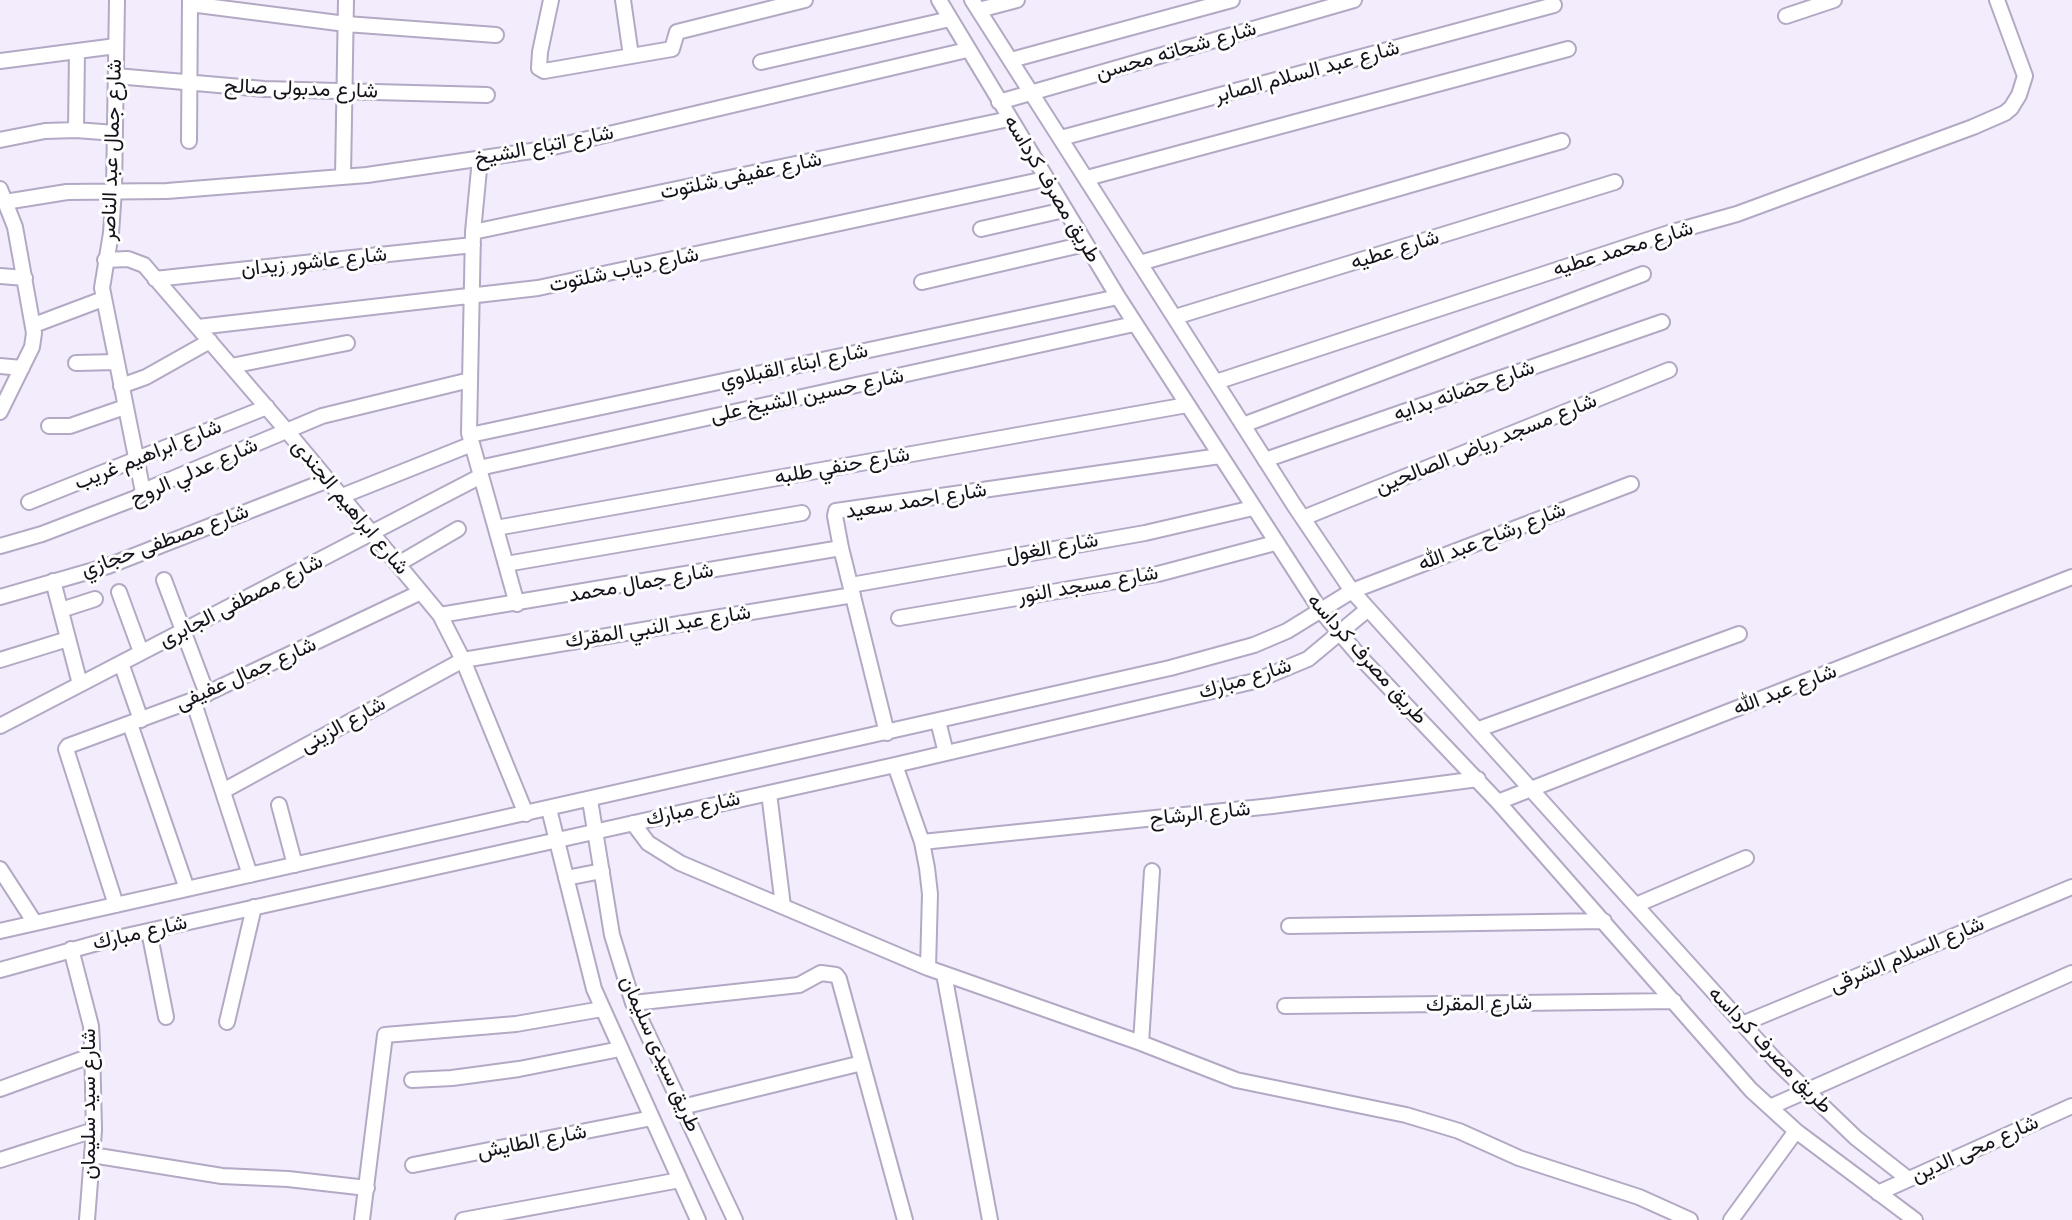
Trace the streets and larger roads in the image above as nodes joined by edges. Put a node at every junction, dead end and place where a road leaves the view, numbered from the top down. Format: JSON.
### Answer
{"nodes":[{"id":1,"x":117,"y":0,"type":"edge"},
{"id":2,"x":346,"y":0,"type":"edge"},
{"id":3,"x":551,"y":0,"type":"edge"},
{"id":4,"x":623,"y":0,"type":"edge"},
{"id":5,"x":805,"y":0,"type":"edge"},
{"id":6,"x":939,"y":0,"type":"edge"},
{"id":7,"x":1017,"y":0,"type":"edge"},
{"id":8,"x":1232,"y":0,"type":"edge"},
{"id":9,"x":1354,"y":0,"type":"edge"},
{"id":10,"x":1834,"y":0,"type":"edge"},
{"id":11,"x":1997,"y":0,"type":"edge"},
{"id":12,"x":190,"y":2,"type":"edge"},
{"id":13,"x":976,"y":5,"type":"edge"},
{"id":14,"x":1554,"y":5,"type":"dead end"},
{"id":15,"x":1786,"y":16,"type":"dead end"},
{"id":16,"x":950,"y":19,"type":"junction"},
{"id":17,"x":346,"y":24,"type":"junction"},
{"id":18,"x":496,"y":35,"type":"dead end"},
{"id":19,"x":116,"y":46,"type":"junction"},
{"id":20,"x":1568,"y":49,"type":"dead end"},
{"id":21,"x":967,"y":50,"type":"junction"},
{"id":22,"x":77,"y":51,"type":"junction"},
{"id":23,"x":631,"y":56,"type":"junction"},
{"id":24,"x":1011,"y":60,"type":"junction"},
{"id":25,"x":0,"y":61,"type":"edge"},
{"id":26,"x":761,"y":62,"type":"dead end"},
{"id":27,"x":116,"y":76,"type":"junction"},
{"id":28,"x":189,"y":83,"type":"junction"},
{"id":29,"x":345,"y":91,"type":"junction"},
{"id":30,"x":1032,"y":93,"type":"junction"},
{"id":31,"x":486,"y":95,"type":"dead end"},
{"id":32,"x":999,"y":102,"type":"junction"},
{"id":33,"x":1009,"y":119,"type":"junction"},
{"id":34,"x":76,"y":130,"type":"junction"},
{"id":35,"x":115,"y":133,"type":"junction"},
{"id":36,"x":1061,"y":138,"type":"junction"},
{"id":37,"x":0,"y":140,"type":"edge"},
{"id":38,"x":189,"y":141,"type":"dead end"},
{"id":39,"x":1563,"y":141,"type":"dead end"},
{"id":40,"x":480,"y":159,"type":"junction"},
{"id":41,"x":343,"y":177,"type":"junction"},
{"id":42,"x":1087,"y":178,"type":"junction"},
{"id":43,"x":1045,"y":179,"type":"junction"},
{"id":44,"x":1615,"y":182,"type":"dead end"},
{"id":45,"x":114,"y":190,"type":"junction"},
{"id":46,"x":3,"y":196,"type":"edge"},
{"id":47,"x":1064,"y":210,"type":"junction"},
{"id":48,"x":981,"y":229,"type":"dead end"},
{"id":49,"x":473,"y":239,"type":"junction"},
{"id":50,"x":1085,"y":244,"type":"junction"},
{"id":51,"x":105,"y":260,"type":"junction"},
{"id":52,"x":1140,"y":263,"type":"junction"},
{"id":53,"x":1643,"y":274,"type":"dead end"},
{"id":54,"x":0,"y":276,"type":"edge"},
{"id":55,"x":25,"y":278,"type":"junction"},
{"id":56,"x":155,"y":279,"type":"junction"},
{"id":57,"x":922,"y":282,"type":"dead end"},
{"id":58,"x":471,"y":296,"type":"junction"},
{"id":59,"x":1118,"y":298,"type":"junction"},
{"id":60,"x":103,"y":299,"type":"junction"},
{"id":61,"x":1175,"y":317,"type":"junction"},
{"id":62,"x":1662,"y":322,"type":"dead end"},
{"id":63,"x":1135,"y":324,"type":"junction"},
{"id":64,"x":34,"y":325,"type":"junction"},
{"id":65,"x":198,"y":327,"type":"junction"},
{"id":66,"x":210,"y":341,"type":"junction"},
{"id":67,"x":347,"y":343,"type":"dead end"},
{"id":68,"x":116,"y":362,"type":"junction"},
{"id":69,"x":76,"y":363,"type":"dead end"},
{"id":70,"x":0,"y":366,"type":"edge"},
{"id":71,"x":231,"y":366,"type":"junction"},
{"id":72,"x":22,"y":368,"type":"junction"},
{"id":73,"x":1669,"y":370,"type":"dead end"},
{"id":74,"x":470,"y":380,"type":"junction"},
{"id":75,"x":1216,"y":382,"type":"junction"},
{"id":76,"x":121,"y":386,"type":"junction"},
{"id":77,"x":1188,"y":405,"type":"junction"},
{"id":78,"x":125,"y":407,"type":"junction"},
{"id":79,"x":267,"y":407,"type":"junction"},
{"id":80,"x":0,"y":412,"type":"edge"},
{"id":81,"x":1243,"y":425,"type":"junction"},
{"id":82,"x":49,"y":426,"type":"dead end"},
{"id":83,"x":287,"y":431,"type":"junction"},
{"id":84,"x":471,"y":440,"type":"junction"},
{"id":85,"x":1220,"y":456,"type":"junction"},
{"id":86,"x":136,"y":460,"type":"junction"},
{"id":87,"x":1265,"y":460,"type":"junction"},
{"id":88,"x":480,"y":472,"type":"junction"},
{"id":89,"x":328,"y":480,"type":"junction"},
{"id":90,"x":1631,"y":484,"type":"dead end"},
{"id":91,"x":143,"y":492,"type":"junction"},
{"id":92,"x":342,"y":496,"type":"junction"},
{"id":93,"x":29,"y":502,"type":"dead end"},
{"id":94,"x":1253,"y":508,"type":"junction"},
{"id":95,"x":802,"y":513,"type":"dead end"},
{"id":96,"x":1303,"y":518,"type":"junction"},
{"id":97,"x":496,"y":528,"type":"junction"},
{"id":98,"x":458,"y":529,"type":"dead end"},
{"id":99,"x":372,"y":533,"type":"junction"},
{"id":100,"x":1275,"y":543,"type":"junction"},
{"id":101,"x":0,"y":546,"type":"edge"},
{"id":102,"x":841,"y":548,"type":"junction"},
{"id":103,"x":398,"y":564,"type":"junction"},
{"id":104,"x":506,"y":564,"type":"junction"},
{"id":105,"x":2072,"y":577,"type":"edge"},
{"id":106,"x":164,"y":580,"type":"dead end"},
{"id":107,"x":53,"y":581,"type":"junction"},
{"id":108,"x":852,"y":590,"type":"junction"},
{"id":109,"x":1352,"y":590,"type":"junction"},
{"id":110,"x":119,"y":592,"type":"dead end"},
{"id":111,"x":421,"y":592,"type":"junction"},
{"id":112,"x":0,"y":597,"type":"edge"},
{"id":113,"x":95,"y":599,"type":"dead end"},
{"id":114,"x":517,"y":604,"type":"junction"},
{"id":115,"x":1368,"y":609,"type":"junction"},
{"id":116,"x":61,"y":610,"type":"junction"},
{"id":117,"x":1321,"y":611,"type":"junction"},
{"id":118,"x":440,"y":615,"type":"junction"},
{"id":119,"x":899,"y":618,"type":"dead end"},
{"id":120,"x":183,"y":631,"type":"junction"},
{"id":121,"x":1341,"y":634,"type":"junction"},
{"id":122,"x":1739,"y":634,"type":"dead end"},
{"id":123,"x":68,"y":639,"type":"junction"},
{"id":124,"x":141,"y":652,"type":"junction"},
{"id":125,"x":0,"y":660,"type":"edge"},
{"id":126,"x":463,"y":660,"type":"junction"},
{"id":127,"x":121,"y":663,"type":"junction"},
{"id":128,"x":80,"y":684,"type":"junction"},
{"id":129,"x":200,"y":697,"type":"junction"},
{"id":130,"x":938,"y":721,"type":"junction"},
{"id":131,"x":136,"y":722,"type":"junction"},
{"id":132,"x":0,"y":726,"type":"edge"},
{"id":133,"x":1479,"y":729,"type":"junction"},
{"id":134,"x":887,"y":733,"type":"junction"},
{"id":135,"x":946,"y":753,"type":"junction"},
{"id":136,"x":895,"y":765,"type":"junction"},
{"id":137,"x":1478,"y":779,"type":"junction"},
{"id":138,"x":1532,"y":789,"type":"junction"},
{"id":139,"x":223,"y":791,"type":"junction"},
{"id":140,"x":769,"y":793,"type":"junction"},
{"id":141,"x":590,"y":800,"type":"junction"},
{"id":142,"x":1499,"y":802,"type":"junction"},
{"id":143,"x":279,"y":805,"type":"dead end"},
{"id":144,"x":549,"y":809,"type":"junction"},
{"id":145,"x":526,"y":814,"type":"junction"},
{"id":146,"x":633,"y":823,"type":"junction"},
{"id":147,"x":596,"y":831,"type":"junction"},
{"id":148,"x":557,"y":840,"type":"junction"},
{"id":149,"x":922,"y":842,"type":"junction"},
{"id":150,"x":1746,"y":858,"type":"dead end"},
{"id":151,"x":295,"y":865,"type":"junction"},
{"id":152,"x":0,"y":869,"type":"edge"},
{"id":153,"x":602,"y":871,"type":"junction"},
{"id":154,"x":1152,"y":871,"type":"dead end"},
{"id":155,"x":250,"y":875,"type":"junction"},
{"id":156,"x":566,"y":878,"type":"junction"},
{"id":157,"x":2072,"y":887,"type":"edge"},
{"id":158,"x":187,"y":889,"type":"junction"},
{"id":159,"x":116,"y":905,"type":"junction"},
{"id":160,"x":1636,"y":905,"type":"junction"},
{"id":161,"x":783,"y":906,"type":"junction"},
{"id":162,"x":254,"y":907,"type":"junction"},
{"id":163,"x":1604,"y":921,"type":"junction"},
{"id":164,"x":35,"y":923,"type":"junction"},
{"id":165,"x":1289,"y":926,"type":"dead end"},
{"id":166,"x":0,"y":931,"type":"edge"},
{"id":167,"x":149,"y":931,"type":"junction"},
{"id":168,"x":71,"y":949,"type":"junction"},
{"id":169,"x":928,"y":968,"type":"junction"},
{"id":170,"x":0,"y":970,"type":"edge"},
{"id":171,"x":2072,"y":973,"type":"edge"},
{"id":172,"x":944,"y":974,"type":"junction"},
{"id":173,"x":1674,"y":1001,"type":"junction"},
{"id":174,"x":633,"y":1003,"type":"junction"},
{"id":175,"x":1285,"y":1006,"type":"dead end"},
{"id":176,"x":602,"y":1009,"type":"junction"},
{"id":177,"x":166,"y":1017,"type":"dead end"},
{"id":178,"x":227,"y":1022,"type":"dead end"},
{"id":179,"x":1742,"y":1024,"type":"junction"},
{"id":180,"x":1141,"y":1043,"type":"junction"},
{"id":181,"x":620,"y":1049,"type":"junction"},
{"id":182,"x":93,"y":1055,"type":"junction"},
{"id":183,"x":862,"y":1063,"type":"junction"},
{"id":184,"x":412,"y":1080,"type":"dead end"},
{"id":185,"x":0,"y":1089,"type":"edge"},
{"id":186,"x":1807,"y":1091,"type":"junction"},
{"id":187,"x":2072,"y":1106,"type":"edge"},
{"id":188,"x":682,"y":1107,"type":"junction"},
{"id":189,"x":1770,"y":1107,"type":"junction"},
{"id":190,"x":652,"y":1118,"type":"junction"},
{"id":191,"x":94,"y":1130,"type":"junction"},
{"id":192,"x":1796,"y":1131,"type":"junction"},
{"id":193,"x":92,"y":1155,"type":"junction"},
{"id":194,"x":0,"y":1160,"type":"edge"},
{"id":195,"x":413,"y":1165,"type":"dead end"},
{"id":196,"x":1907,"y":1178,"type":"junction"},
{"id":197,"x":680,"y":1180,"type":"junction"},
{"id":198,"x":366,"y":1188,"type":"junction"},
{"id":199,"x":1878,"y":1193,"type":"junction"},
{"id":200,"x":87,"y":1220,"type":"edge"},
{"id":201,"x":362,"y":1220,"type":"edge"},
{"id":202,"x":463,"y":1220,"type":"edge"},
{"id":203,"x":698,"y":1220,"type":"edge"},
{"id":204,"x":735,"y":1220,"type":"edge"},
{"id":205,"x":905,"y":1220,"type":"edge"},
{"id":206,"x":990,"y":1220,"type":"edge"},
{"id":207,"x":1690,"y":1220,"type":"edge"},
{"id":208,"x":1731,"y":1220,"type":"edge"},
{"id":209,"x":1914,"y":1220,"type":"edge"}],
"edges":[{"from":1,"to":19,"type":"street","name":"شارع جمال عبد الناصر"},
{"from":2,"to":17,"type":"street"},
{"from":3,"to":23,"type":"street"},
{"from":4,"to":23,"type":"street"},
{"from":5,"to":23,"type":"street"},
{"from":6,"to":16,"type":"street","name":"طريق مصرف كرداسه"},
{"from":7,"to":13,"type":"street"},
{"from":8,"to":24,"type":"street"},
{"from":9,"to":30,"type":"street","name":"شارع شحاته محسن"},
{"from":10,"to":15,"type":"street"},
{"from":11,"to":75,"type":"street","name":"شارع محمد عطيه"},
{"from":12,"to":17,"type":"street"},
{"from":12,"to":28,"type":"street"},
{"from":13,"to":24,"type":"street","name":"طريق مصرف كرداسه"},
{"from":14,"to":36,"type":"street","name":"شارع عبد السلام الصابر"},
{"from":16,"to":21,"type":"street","name":"طريق مصرف كرداسه"},
{"from":16,"to":26,"type":"street"},
{"from":17,"to":18,"type":"street"},
{"from":17,"to":29,"type":"street"},
{"from":19,"to":22,"type":"street"},
{"from":19,"to":27,"type":"street","name":"شارع جمال عبد الناصر"},
{"from":20,"to":42,"type":"street"},
{"from":21,"to":32,"type":"street","name":"طريق مصرف كرداسه"},
{"from":21,"to":40,"type":"street","name":"شارع اتباع الشيخ"},
{"from":22,"to":25,"type":"street"},
{"from":22,"to":34,"type":"street"},
{"from":24,"to":30,"type":"street","name":"طريق مصرف كرداسه"},
{"from":27,"to":28,"type":"street","name":"شارع مدبولى صالح"},
{"from":27,"to":35,"type":"street","name":"شارع جمال عبد الناصر"},
{"from":28,"to":29,"type":"street","name":"شارع مدبولى صالح"},
{"from":28,"to":38,"type":"street"},
{"from":29,"to":31,"type":"street","name":"شارع مدبولى صالح"},
{"from":29,"to":41,"type":"street"},
{"from":30,"to":32,"type":"street","name":"شارع شحاته محسن"},
{"from":30,"to":36,"type":"street","name":"طريق مصرف كرداسه"},
{"from":32,"to":33,"type":"street","name":"طريق مصرف كرداسه"},
{"from":33,"to":43,"type":"street","name":"طريق مصرف كرداسه"},
{"from":33,"to":49,"type":"street","name":"شارع عفيفى شلتوت"},
{"from":34,"to":35,"type":"street"},
{"from":34,"to":37,"type":"street"},
{"from":35,"to":45,"type":"street","name":"شارع جمال عبد الناصر"},
{"from":36,"to":42,"type":"street","name":"طريق مصرف كرداسه"},
{"from":39,"to":52,"type":"street"},
{"from":40,"to":41,"type":"street","name":"شارع اتباع الشيخ"},
{"from":40,"to":49,"type":"street"},
{"from":41,"to":45,"type":"street","name":"شارع اتباع الشيخ"},
{"from":42,"to":52,"type":"street","name":"طريق مصرف كرداسه"},
{"from":43,"to":47,"type":"street","name":"طريق مصرف كرداسه"},
{"from":43,"to":58,"type":"street","name":"شارع دياب شلتوت"},
{"from":44,"to":61,"type":"street","name":"شارع عطيه"},
{"from":45,"to":46,"type":"street","name":"شارع اتباع الشيخ"},
{"from":45,"to":51,"type":"street","name":"شارع جمال عبد الناصر"},
{"from":46,"to":55,"type":"street"},
{"from":47,"to":48,"type":"street"},
{"from":47,"to":50,"type":"street","name":"طريق مصرف كرداسه"},
{"from":49,"to":56,"type":"street","name":"شارع عاشور زيدان"},
{"from":49,"to":58,"type":"street"},
{"from":50,"to":57,"type":"street"},
{"from":50,"to":59,"type":"street","name":"طريق مصرف كرداسه"},
{"from":51,"to":56,"type":"street","name":"شارع ابراهيم الجندى"},
{"from":51,"to":60,"type":"street","name":"شارع جمال عبد الناصر"},
{"from":52,"to":61,"type":"street","name":"طريق مصرف كرداسه"},
{"from":53,"to":81,"type":"street"},
{"from":54,"to":55,"type":"street"},
{"from":55,"to":64,"type":"street"},
{"from":56,"to":65,"type":"street","name":"شارع ابراهيم الجندى"},
{"from":58,"to":65,"type":"street","name":"شارع دياب شلتوت"},
{"from":58,"to":74,"type":"street"},
{"from":59,"to":63,"type":"street","name":"طريق مصرف كرداسه"},
{"from":59,"to":84,"type":"street","name":"شارع ابناء القبلاوي"},
{"from":60,"to":64,"type":"street"},
{"from":60,"to":68,"type":"street","name":"شارع جمال عبد الناصر"},
{"from":61,"to":75,"type":"street","name":"طريق مصرف كرداسه"},
{"from":62,"to":87,"type":"street","name":"شارع حضانه بدايه"},
{"from":63,"to":77,"type":"street","name":"طريق مصرف كرداسه"},
{"from":63,"to":88,"type":"street","name":"شارع حسين الشيخ على"},
{"from":64,"to":72,"type":"street"},
{"from":65,"to":66,"type":"street","name":"شارع ابراهيم الجندى"},
{"from":66,"to":71,"type":"street","name":"شارع ابراهيم الجندى"},
{"from":66,"to":76,"type":"street"},
{"from":67,"to":71,"type":"street"},
{"from":68,"to":69,"type":"street"},
{"from":68,"to":76,"type":"street","name":"شارع جمال عبد الناصر"},
{"from":70,"to":72,"type":"street"},
{"from":71,"to":79,"type":"street","name":"شارع ابراهيم الجندى"},
{"from":72,"to":80,"type":"street"},
{"from":73,"to":96,"type":"street","name":"شارع مسجد رياض الصالحين"},
{"from":74,"to":83,"type":"street","name":"شارع عدلي الروح"},
{"from":74,"to":84,"type":"street"},
{"from":75,"to":81,"type":"street","name":"طريق مصرف كرداسه"},
{"from":76,"to":78,"type":"street","name":"شارع جمال عبد الناصر"},
{"from":77,"to":85,"type":"street","name":"طريق مصرف كرداسه"},
{"from":77,"to":97,"type":"street","name":"شارع حنفي طلبه"},
{"from":78,"to":82,"type":"street"},
{"from":78,"to":86,"type":"street","name":"شارع جمال عبد الناصر"},
{"from":79,"to":83,"type":"street","name":"شارع ابراهيم الجندى"},
{"from":79,"to":86,"type":"street","name":"شارع ابراهيم غريب"},
{"from":81,"to":87,"type":"street","name":"طريق مصرف كرداسه"},
{"from":83,"to":89,"type":"street","name":"شارع ابراهيم الجندى"},
{"from":83,"to":91,"type":"street","name":"شارع عدلي الروح"},
{"from":84,"to":88,"type":"street"},
{"from":84,"to":92,"type":"street","name":"شارع ابناء القبلاوي"},
{"from":85,"to":94,"type":"street","name":"طريق مصرف كرداسه"},
{"from":85,"to":102,"type":"street","name":"شارع احمد سعيد"},
{"from":86,"to":91,"type":"street","name":"شارع جمال عبد الناصر"},
{"from":86,"to":93,"type":"street","name":"شارع ابراهيم غريب"},
{"from":87,"to":96,"type":"street","name":"طريق مصرف كرداسه"},
{"from":88,"to":97,"type":"street"},
{"from":88,"to":99,"type":"street","name":"شارع مصطفى الجابرى"},
{"from":89,"to":92,"type":"street","name":"شارع ابراهيم الجندى"},
{"from":89,"to":107,"type":"street","name":"شارع مصطفى حجازي"},
{"from":90,"to":109,"type":"street","name":"شارع رشاح عبد الله"},
{"from":91,"to":101,"type":"street","name":"شارع عدلي الروح"},
{"from":92,"to":99,"type":"street","name":"شارع ابراهيم الجندى"},
{"from":94,"to":100,"type":"street","name":"طريق مصرف كرداسه"},
{"from":94,"to":108,"type":"street","name":"شارع الغول"},
{"from":95,"to":104,"type":"street"},
{"from":96,"to":109,"type":"street","name":"طريق مصرف كرداسه"},
{"from":97,"to":104,"type":"street"},
{"from":98,"to":103,"type":"street"},
{"from":99,"to":103,"type":"street","name":"شارع ابراهيم الجندى"},
{"from":99,"to":120,"type":"street","name":"شارع مصطفى الجابرى"},
{"from":100,"to":117,"type":"street","name":"طريق مصرف كرداسه"},
{"from":100,"to":119,"type":"street","name":"شارع مسجد النور"},
{"from":102,"to":108,"type":"street","name":"شارع احمد سعيد"},
{"from":102,"to":114,"type":"street","name":"شارع جمال محمد"},
{"from":103,"to":111,"type":"street","name":"شارع ابراهيم الجندى"},
{"from":104,"to":114,"type":"street"},
{"from":105,"to":138,"type":"street","name":"شارع عبد الله"},
{"from":106,"to":120,"type":"street"},
{"from":107,"to":112,"type":"street","name":"شارع مصطفى حجازي"},
{"from":107,"to":116,"type":"street"},
{"from":108,"to":126,"type":"street","name":"شارع عبد النبي المقرك"},
{"from":108,"to":134,"type":"street","name":"شارع احمد سعيد"},
{"from":109,"to":115,"type":"street","name":"طريق مصرف كرداسه"},
{"from":109,"to":117,"type":"street","name":"شارع مبارك"},
{"from":110,"to":124,"type":"street"},
{"from":111,"to":118,"type":"street","name":"شارع ابراهيم الجندى"},
{"from":111,"to":129,"type":"street","name":"شارع جمال عفيفى"},
{"from":113,"to":116,"type":"street"},
{"from":114,"to":118,"type":"street","name":"شارع جمال محمد"},
{"from":115,"to":121,"type":"street","name":"شارع مبارك"},
{"from":115,"to":133,"type":"street","name":"طريق مصرف كرداسه"},
{"from":116,"to":123,"type":"street"},
{"from":117,"to":121,"type":"street","name":"طريق مصرف كرداسه"},
{"from":117,"to":130,"type":"street","name":"شارع مبارك"},
{"from":118,"to":126,"type":"street","name":"شارع ابراهيم الجندى"},
{"from":120,"to":124,"type":"street","name":"شارع مصطفى الجابرى"},
{"from":120,"to":129,"type":"street"},
{"from":121,"to":135,"type":"street","name":"شارع مبارك"},
{"from":121,"to":137,"type":"street","name":"طريق مصرف كرداسه"},
{"from":122,"to":133,"type":"street"},
{"from":123,"to":125,"type":"street"},
{"from":123,"to":128,"type":"street"},
{"from":124,"to":127,"type":"street","name":"شارع مصطفى الجابرى"},
{"from":126,"to":139,"type":"street","name":"شارع الزينى"},
{"from":126,"to":145,"type":"street","name":"شارع ابراهيم الجندى"},
{"from":127,"to":128,"type":"street","name":"شارع مصطفى الجابرى"},
{"from":127,"to":131,"type":"street"},
{"from":128,"to":132,"type":"street","name":"شارع مصطفى الجابرى"},
{"from":129,"to":131,"type":"street","name":"شارع جمال عفيفى"},
{"from":129,"to":139,"type":"street"},
{"from":130,"to":134,"type":"street","name":"شارع مبارك"},
{"from":130,"to":135,"type":"street"},
{"from":131,"to":158,"type":"street"},
{"from":131,"to":159,"type":"street","name":"شارع جمال عفيفى"},
{"from":133,"to":138,"type":"street","name":"طريق مصرف كرداسه"},
{"from":134,"to":141,"type":"street","name":"شارع مبارك"},
{"from":135,"to":136,"type":"street","name":"شارع مبارك"},
{"from":136,"to":140,"type":"street","name":"شارع مبارك"},
{"from":136,"to":149,"type":"street"},
{"from":137,"to":142,"type":"street","name":"طريق مصرف كرداسه"},
{"from":137,"to":149,"type":"street","name":"شارع الرشاح"},
{"from":138,"to":142,"type":"street","name":"شارع عبد الله"},
{"from":138,"to":160,"type":"street","name":"طريق مصرف كرداسه"},
{"from":139,"to":155,"type":"street"},
{"from":140,"to":146,"type":"street","name":"شارع مبارك"},
{"from":140,"to":161,"type":"street"},
{"from":141,"to":144,"type":"street","name":"شارع مبارك"},
{"from":141,"to":147,"type":"street","name":"طريق سيدى سليمان"},
{"from":142,"to":163,"type":"street","name":"طريق مصرف كرداسه"},
{"from":143,"to":151,"type":"street"},
{"from":144,"to":145,"type":"street","name":"شارع مبارك"},
{"from":144,"to":148,"type":"street","name":"طريق سيدى سليمان"},
{"from":145,"to":151,"type":"street","name":"شارع مبارك"},
{"from":146,"to":147,"type":"street","name":"شارع مبارك"},
{"from":146,"to":161,"type":"street"},
{"from":147,"to":148,"type":"street","name":"شارع مبارك"},
{"from":147,"to":153,"type":"street","name":"طريق سيدى سليمان"},
{"from":148,"to":156,"type":"street","name":"طريق سيدى سليمان"},
{"from":148,"to":162,"type":"street","name":"شارع مبارك"},
{"from":149,"to":169,"type":"street"},
{"from":150,"to":160,"type":"street"},
{"from":151,"to":155,"type":"street","name":"شارع مبارك"},
{"from":152,"to":164,"type":"street"},
{"from":153,"to":156,"type":"street"},
{"from":153,"to":174,"type":"street","name":"طريق سيدى سليمان"},
{"from":154,"to":180,"type":"street"},
{"from":155,"to":158,"type":"street","name":"شارع مبارك"},
{"from":156,"to":176,"type":"street","name":"طريق سيدى سليمان"},
{"from":157,"to":179,"type":"street","name":"شارع السلام الشرقى"},
{"from":158,"to":159,"type":"street","name":"شارع مبارك"},
{"from":159,"to":164,"type":"street","name":"شارع مبارك"},
{"from":160,"to":179,"type":"street","name":"طريق مصرف كرداسه"},
{"from":161,"to":169,"type":"street"},
{"from":162,"to":167,"type":"street","name":"شارع مبارك"},
{"from":162,"to":178,"type":"street"},
{"from":163,"to":165,"type":"street"},
{"from":163,"to":173,"type":"street","name":"طريق مصرف كرداسه"},
{"from":164,"to":166,"type":"street","name":"شارع مبارك"},
{"from":167,"to":168,"type":"street","name":"شارع مبارك"},
{"from":167,"to":177,"type":"street"},
{"from":168,"to":170,"type":"street","name":"شارع مبارك"},
{"from":168,"to":182,"type":"street","name":"شارع سيد سليمان"},
{"from":169,"to":172,"type":"street"},
{"from":171,"to":186,"type":"street"},
{"from":172,"to":180,"type":"street"},
{"from":172,"to":206,"type":"street"},
{"from":173,"to":175,"type":"street","name":"شارع المقرك"},
{"from":173,"to":189,"type":"street","name":"طريق مصرف كرداسه"},
{"from":174,"to":183,"type":"street"},
{"from":174,"to":188,"type":"street","name":"طريق سيدى سليمان"},
{"from":176,"to":181,"type":"street","name":"طريق سيدى سليمان"},
{"from":176,"to":198,"type":"street"},
{"from":179,"to":186,"type":"street","name":"طريق مصرف كرداسه"},
{"from":180,"to":207,"type":"street"},
{"from":181,"to":184,"type":"street"},
{"from":181,"to":190,"type":"street","name":"طريق سيدى سليمان"},
{"from":182,"to":185,"type":"street"},
{"from":182,"to":191,"type":"street","name":"شارع سيد سليمان"},
{"from":183,"to":188,"type":"street"},
{"from":183,"to":205,"type":"street"},
{"from":186,"to":189,"type":"street"},
{"from":186,"to":196,"type":"street","name":"طريق مصرف كرداسه"},
{"from":187,"to":196,"type":"street","name":"شارع محى الدين"},
{"from":188,"to":204,"type":"street","name":"طريق سيدى سليمان"},
{"from":189,"to":192,"type":"street","name":"طريق مصرف كرداسه"},
{"from":190,"to":195,"type":"street","name":"شارع الطايش"},
{"from":190,"to":197,"type":"street","name":"طريق سيدى سليمان"},
{"from":191,"to":193,"type":"street","name":"شارع سيد سليمان"},
{"from":191,"to":194,"type":"street"},
{"from":192,"to":199,"type":"street","name":"طريق مصرف كرداسه"},
{"from":192,"to":208,"type":"street"},
{"from":193,"to":198,"type":"street"},
{"from":193,"to":200,"type":"street","name":"شارع سيد سليمان"},
{"from":196,"to":199,"type":"street","name":"شارع محى الدين"},
{"from":197,"to":202,"type":"street"},
{"from":197,"to":203,"type":"street","name":"طريق سيدى سليمان"},
{"from":198,"to":201,"type":"street"},
{"from":199,"to":209,"type":"street","name":"طريق مصرف كرداسه"}]}
